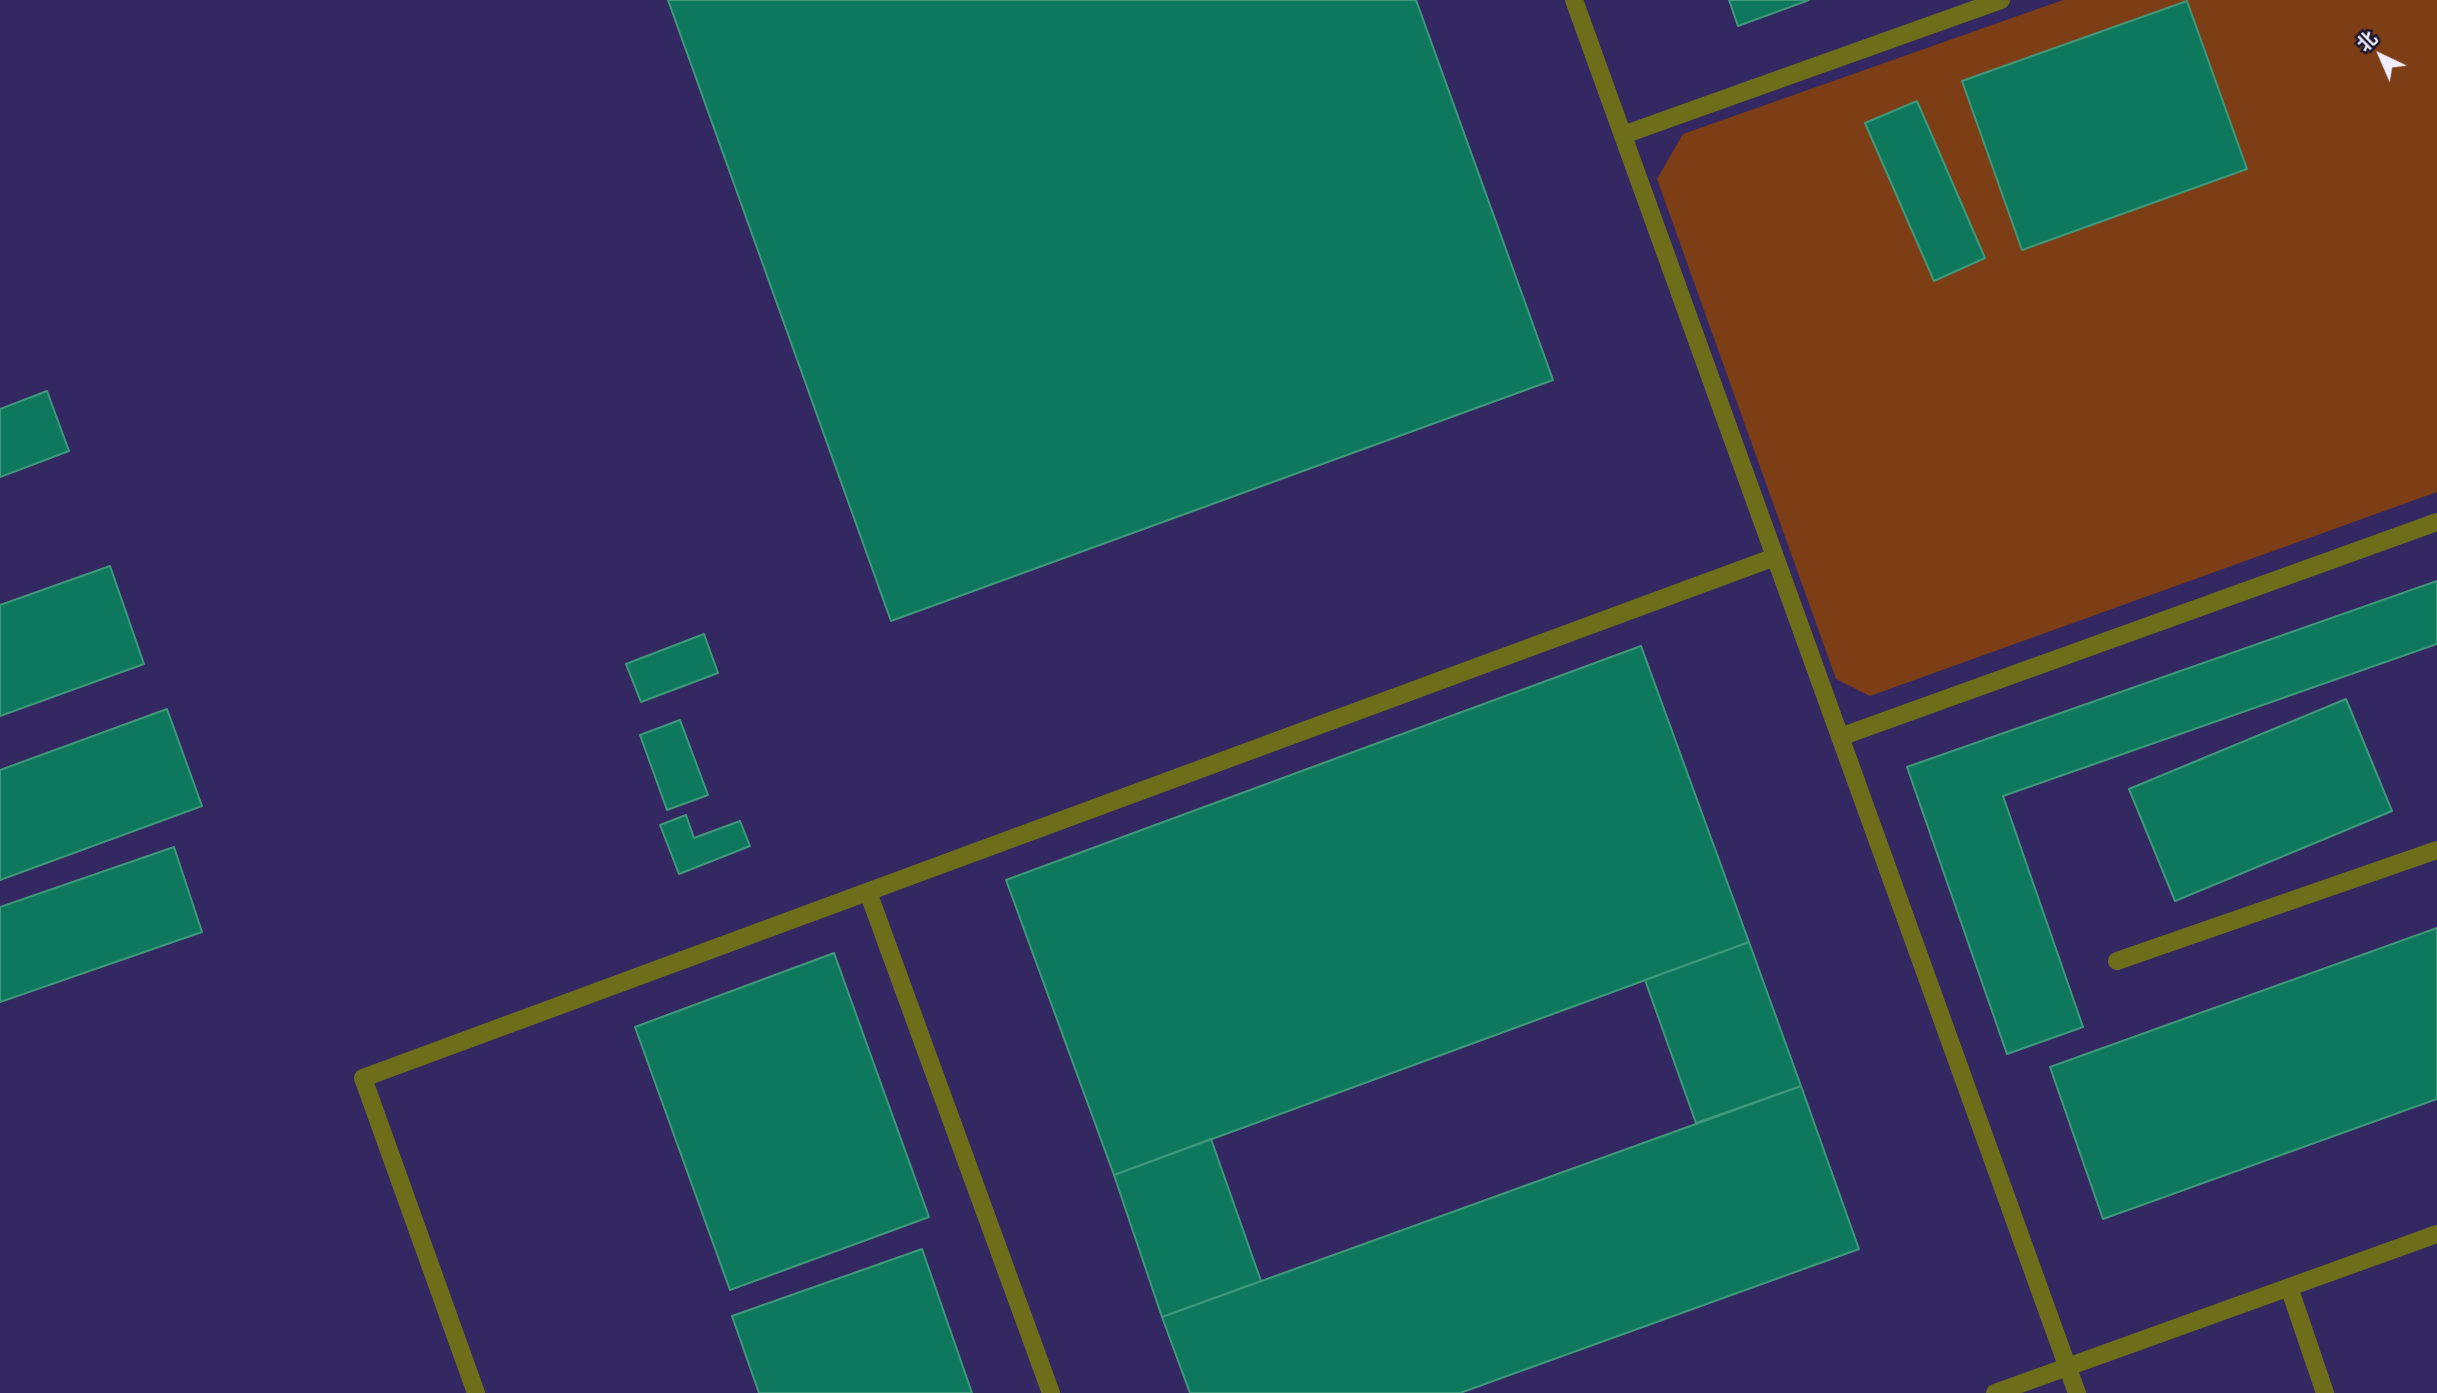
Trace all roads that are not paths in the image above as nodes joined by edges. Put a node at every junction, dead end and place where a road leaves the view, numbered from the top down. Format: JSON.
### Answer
{"nodes":[{"id":1,"x":1574,"y":0,"type":"edge"},
{"id":2,"x":2001,"y":0,"type":"edge"},
{"id":3,"x":1623,"y":135,"type":"junction"},
{"id":4,"x":2437,"y":522,"type":"edge"},
{"id":5,"x":1775,"y":557,"type":"junction"},
{"id":6,"x":1840,"y":737,"type":"junction"},
{"id":7,"x":2437,"y":850,"type":"edge"},
{"id":8,"x":869,"y":892,"type":"junction"},
{"id":9,"x":2117,"y":961,"type":"dead end"},
{"id":10,"x":2437,"y":1234,"type":"edge"},
{"id":11,"x":2288,"y":1287,"type":"junction"},
{"id":12,"x":2068,"y":1367,"type":"junction"},
{"id":13,"x":474,"y":1392,"type":"edge"},
{"id":14,"x":1051,"y":1393,"type":"edge"},
{"id":15,"x":1996,"y":1393,"type":"edge"},
{"id":16,"x":2077,"y":1393,"type":"edge"},
{"id":17,"x":2325,"y":1393,"type":"edge"}],
"edges":[{"from":1,"to":3,"type":"lane"},
{"from":2,"to":3,"type":"lane"},
{"from":3,"to":5,"type":"lane"},
{"from":4,"to":6,"type":"lane"},
{"from":5,"to":6,"type":"lane"},
{"from":5,"to":8,"type":"lane"},
{"from":6,"to":12,"type":"lane"},
{"from":7,"to":9,"type":"lane"},
{"from":8,"to":13,"type":"lane"},
{"from":8,"to":14,"type":"lane"},
{"from":10,"to":11,"type":"lane"},
{"from":11,"to":12,"type":"lane"},
{"from":11,"to":17,"type":"lane"},
{"from":12,"to":15,"type":"lane"},
{"from":12,"to":16,"type":"lane"}]}
